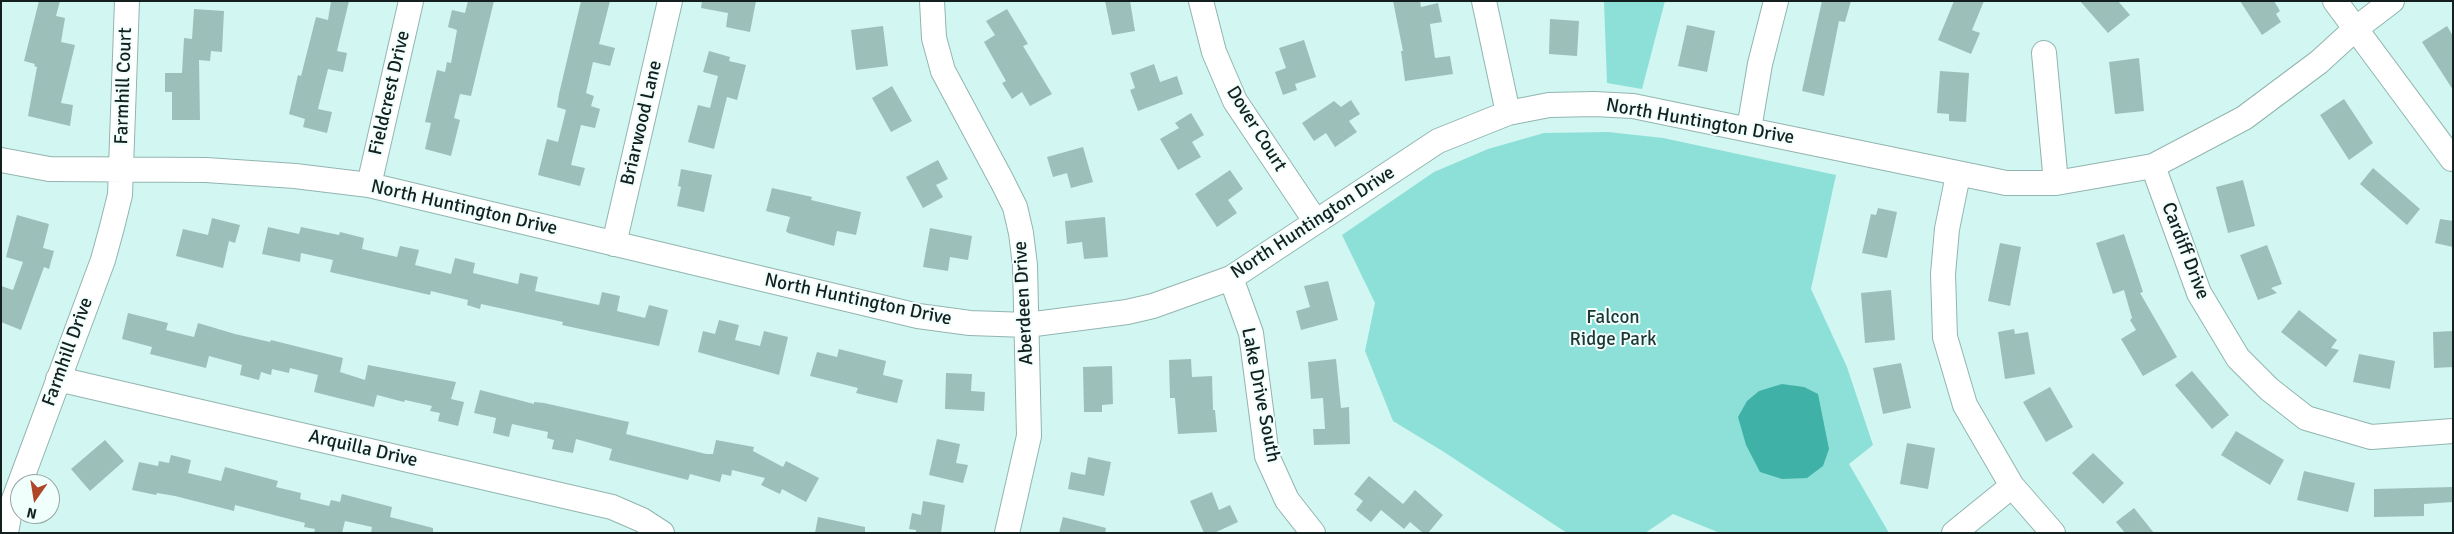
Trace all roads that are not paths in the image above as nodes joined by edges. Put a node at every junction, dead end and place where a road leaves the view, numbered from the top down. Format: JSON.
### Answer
{"nodes":[{"id":1,"x":127,"y":1,"type":"edge"},
{"id":2,"x":411,"y":1,"type":"edge"},
{"id":3,"x":670,"y":1,"type":"edge"},
{"id":4,"x":932,"y":1,"type":"edge"},
{"id":5,"x":1201,"y":1,"type":"edge"},
{"id":6,"x":1484,"y":1,"type":"edge"},
{"id":7,"x":1776,"y":1,"type":"edge"},
{"id":8,"x":2335,"y":1,"type":"edge"},
{"id":9,"x":2392,"y":1,"type":"edge"},
{"id":10,"x":2354,"y":30,"type":"junction"},
{"id":11,"x":2044,"y":53,"type":"dead end"},
{"id":12,"x":1508,"y":113,"type":"junction"},
{"id":13,"x":1749,"y":129,"type":"junction"},
{"id":14,"x":2452,"y":159,"type":"edge"},
{"id":15,"x":1,"y":160,"type":"edge"},
{"id":16,"x":2153,"y":166,"type":"junction"},
{"id":17,"x":121,"y":170,"type":"junction"},
{"id":18,"x":1958,"y":175,"type":"junction"},
{"id":19,"x":2056,"y":182,"type":"junction"},
{"id":20,"x":369,"y":185,"type":"junction"},
{"id":21,"x":1316,"y":222,"type":"junction"},
{"id":22,"x":614,"y":244,"type":"junction"},
{"id":23,"x":1231,"y":278,"type":"junction"},
{"id":24,"x":1026,"y":325,"type":"junction"},
{"id":25,"x":58,"y":379,"type":"junction"},
{"id":26,"x":2453,"y":431,"type":"edge"},
{"id":27,"x":2012,"y":486,"type":"junction"},
{"id":28,"x":6,"y":533,"type":"edge"},
{"id":29,"x":662,"y":533,"type":"edge"},
{"id":30,"x":1007,"y":533,"type":"edge"},
{"id":31,"x":1313,"y":533,"type":"edge"},
{"id":32,"x":1954,"y":533,"type":"edge"},
{"id":33,"x":2053,"y":533,"type":"edge"}],
"edges":[{"from":1,"to":17,"type":"street","name":"Farmhill Court"},
{"from":2,"to":20,"type":"street","name":"Fieldcrest Drive"},
{"from":3,"to":22,"type":"street","name":"Briarwood Lane"},
{"from":4,"to":24,"type":"street","name":"Aberdeen Drive"},
{"from":5,"to":21,"type":"street","name":"Dover Court"},
{"from":6,"to":12,"type":"street"},
{"from":7,"to":13,"type":"street"},
{"from":8,"to":10,"type":"street"},
{"from":9,"to":10,"type":"street","name":"North Huntington Drive"},
{"from":10,"to":14,"type":"street"},
{"from":10,"to":16,"type":"street","name":"North Huntington Drive"},
{"from":11,"to":19,"type":"street"},
{"from":12,"to":13,"type":"street","name":"North Huntington Drive"},
{"from":12,"to":21,"type":"street","name":"North Huntington Drive"},
{"from":13,"to":18,"type":"street","name":"North Huntington Drive"},
{"from":15,"to":17,"type":"street","name":"North Huntington Drive"},
{"from":16,"to":19,"type":"street","name":"North Huntington Drive"},
{"from":16,"to":26,"type":"street","name":"Cardiff Drive"},
{"from":17,"to":20,"type":"street","name":"North Huntington Drive"},
{"from":17,"to":25,"type":"street","name":"Farmhill Drive"},
{"from":18,"to":19,"type":"street","name":"North Huntington Drive"},
{"from":18,"to":27,"type":"street"},
{"from":20,"to":22,"type":"street","name":"North Huntington Drive"},
{"from":21,"to":23,"type":"street","name":"North Huntington Drive"},
{"from":22,"to":24,"type":"street","name":"North Huntington Drive"},
{"from":23,"to":24,"type":"street","name":"North Huntington Drive"},
{"from":23,"to":31,"type":"street","name":"Lake Drive South"},
{"from":24,"to":30,"type":"street","name":"Aberdeen Drive"},
{"from":25,"to":28,"type":"street","name":"Farmhill Drive"},
{"from":25,"to":29,"type":"street","name":"Arquilla Drive"},
{"from":27,"to":32,"type":"street"},
{"from":27,"to":33,"type":"street"}]}
